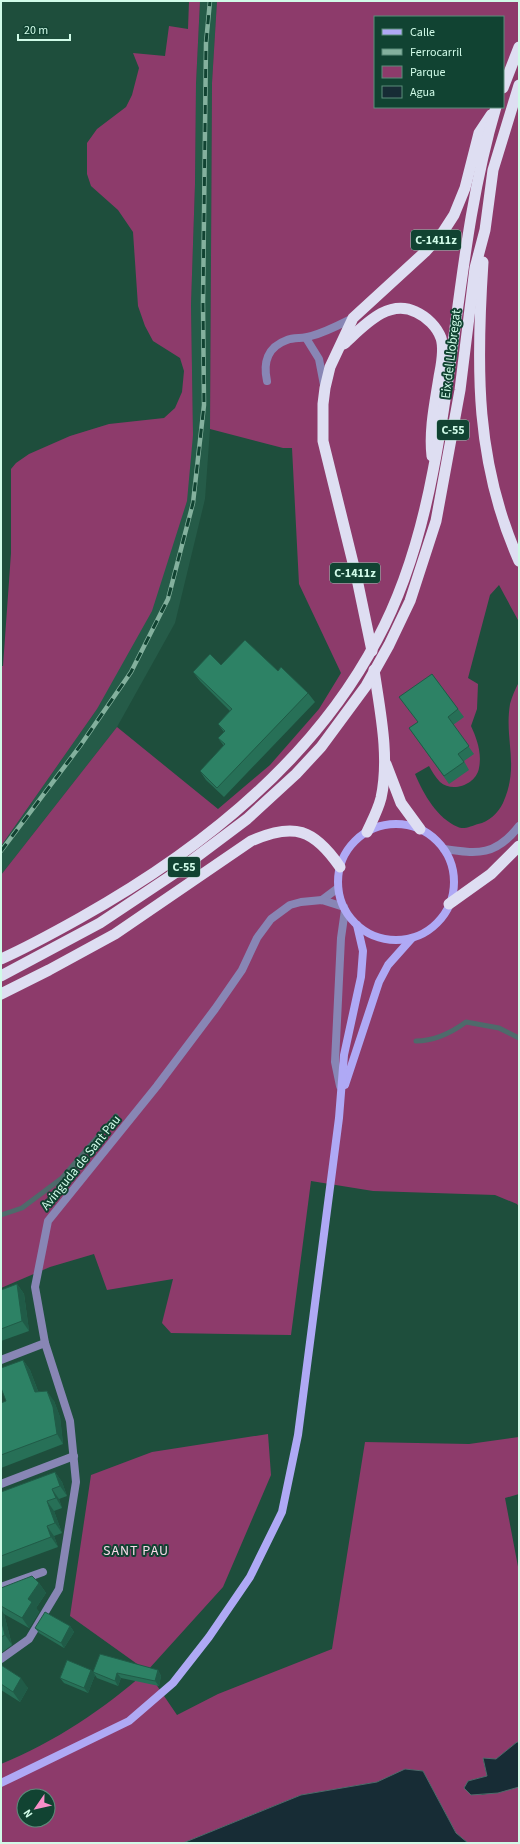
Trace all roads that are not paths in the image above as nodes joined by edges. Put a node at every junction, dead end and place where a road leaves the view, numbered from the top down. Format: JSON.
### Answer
{"nodes":[{"id":1,"x":519,"y":47,"type":"edge"},
{"id":2,"x":504,"y":85,"type":"edge"},
{"id":3,"x":519,"y":85,"type":"edge"},
{"id":4,"x":496,"y":108,"type":"edge"},
{"id":5,"x":485,"y":230,"type":"junction"},
{"id":6,"x":353,"y":318,"type":"junction"},
{"id":7,"x":306,"y":338,"type":"junction"},
{"id":8,"x":340,"y":348,"type":"junction"},
{"id":9,"x":267,"y":381,"type":"dead end"},
{"id":10,"x":325,"y":388,"type":"junction"},
{"id":11,"x":433,"y":471,"type":"junction"},
{"id":12,"x":519,"y":561,"type":"edge"},
{"id":13,"x":384,"y":760,"type":"junction"},
{"id":14,"x":519,"y":826,"type":"edge"},
{"id":15,"x":420,"y":829,"type":"junction"},
{"id":16,"x":367,"y":832,"type":"junction"},
{"id":17,"x":519,"y":846,"type":"edge"},
{"id":18,"x":444,"y":849,"type":"junction"},
{"id":19,"x":340,"y":868,"type":"junction"},
{"id":20,"x":338,"y":888,"type":"junction"},
{"id":21,"x":322,"y":900,"type":"junction"},
{"id":22,"x":449,"y":904,"type":"junction"},
{"id":23,"x":344,"y":908,"type":"junction"},
{"id":24,"x":357,"y":924,"type":"junction"},
{"id":25,"x":412,"y":938,"type":"junction"},
{"id":26,"x":1,"y":959,"type":"edge"},
{"id":27,"x":1,"y":976,"type":"edge"},
{"id":28,"x":1,"y":994,"type":"edge"},
{"id":29,"x":342,"y":1094,"type":"junction"},
{"id":30,"x":45,"y":1343,"type":"junction"},
{"id":31,"x":1,"y":1360,"type":"edge"},
{"id":32,"x":74,"y":1456,"type":"junction"},
{"id":33,"x":1,"y":1484,"type":"edge"},
{"id":34,"x":43,"y":1572,"type":"dead end"},
{"id":35,"x":1,"y":1587,"type":"edge"},
{"id":36,"x":1,"y":1659,"type":"edge"},
{"id":37,"x":1,"y":1783,"type":"edge"}],
"edges":[{"from":1,"to":2,"type":"highway"},
{"from":3,"to":5,"type":"highway","name":"Eix del Llobregat","number":"C-55"},
{"from":4,"to":6,"type":"highway","number":"C-1411z"},
{"from":4,"to":11,"type":"highway","name":"Eix del Llobregat","number":"C-55"},
{"from":5,"to":12,"type":"highway"},
{"from":5,"to":27,"type":"highway","name":"Eix del Llobregat","number":"C-55"},
{"from":6,"to":7,"type":"street"},
{"from":6,"to":8,"type":"highway","number":"C-1411z"},
{"from":7,"to":9,"type":"street"},
{"from":7,"to":10,"type":"street"},
{"from":8,"to":10,"type":"highway"},
{"from":8,"to":11,"type":"highway"},
{"from":10,"to":13,"type":"highway","number":"C-1411z"},
{"from":11,"to":26,"type":"highway","name":"Eix del Llobregat","number":"C-55"},
{"from":13,"to":15,"type":"highway"},
{"from":13,"to":16,"type":"highway"},
{"from":14,"to":18,"type":"street"},
{"from":15,"to":16,"type":"main road"},
{"from":15,"to":18,"type":"main road"},
{"from":16,"to":19,"type":"main road"},
{"from":17,"to":22,"type":"highway"},
{"from":18,"to":22,"type":"main road"},
{"from":19,"to":20,"type":"main road"},
{"from":19,"to":28,"type":"highway"},
{"from":20,"to":21,"type":"street","name":"Avinguda de Sant Pau"},
{"from":20,"to":23,"type":"main road"},
{"from":21,"to":23,"type":"street","name":"Avinguda de Sant Pau"},
{"from":21,"to":30,"type":"street","name":"Avinguda de Sant Pau"},
{"from":22,"to":25,"type":"main road"},
{"from":23,"to":24,"type":"main road"},
{"from":23,"to":29,"type":"street"},
{"from":24,"to":25,"type":"main road"},
{"from":24,"to":29,"type":"main road"},
{"from":25,"to":29,"type":"main road"},
{"from":29,"to":37,"type":"main road"},
{"from":30,"to":31,"type":"street"},
{"from":30,"to":32,"type":"street","name":"Avinguda de Sant Pau"},
{"from":32,"to":33,"type":"street"},
{"from":32,"to":36,"type":"street","name":"Avinguda de Sant Pau"},
{"from":34,"to":35,"type":"street"}]}
